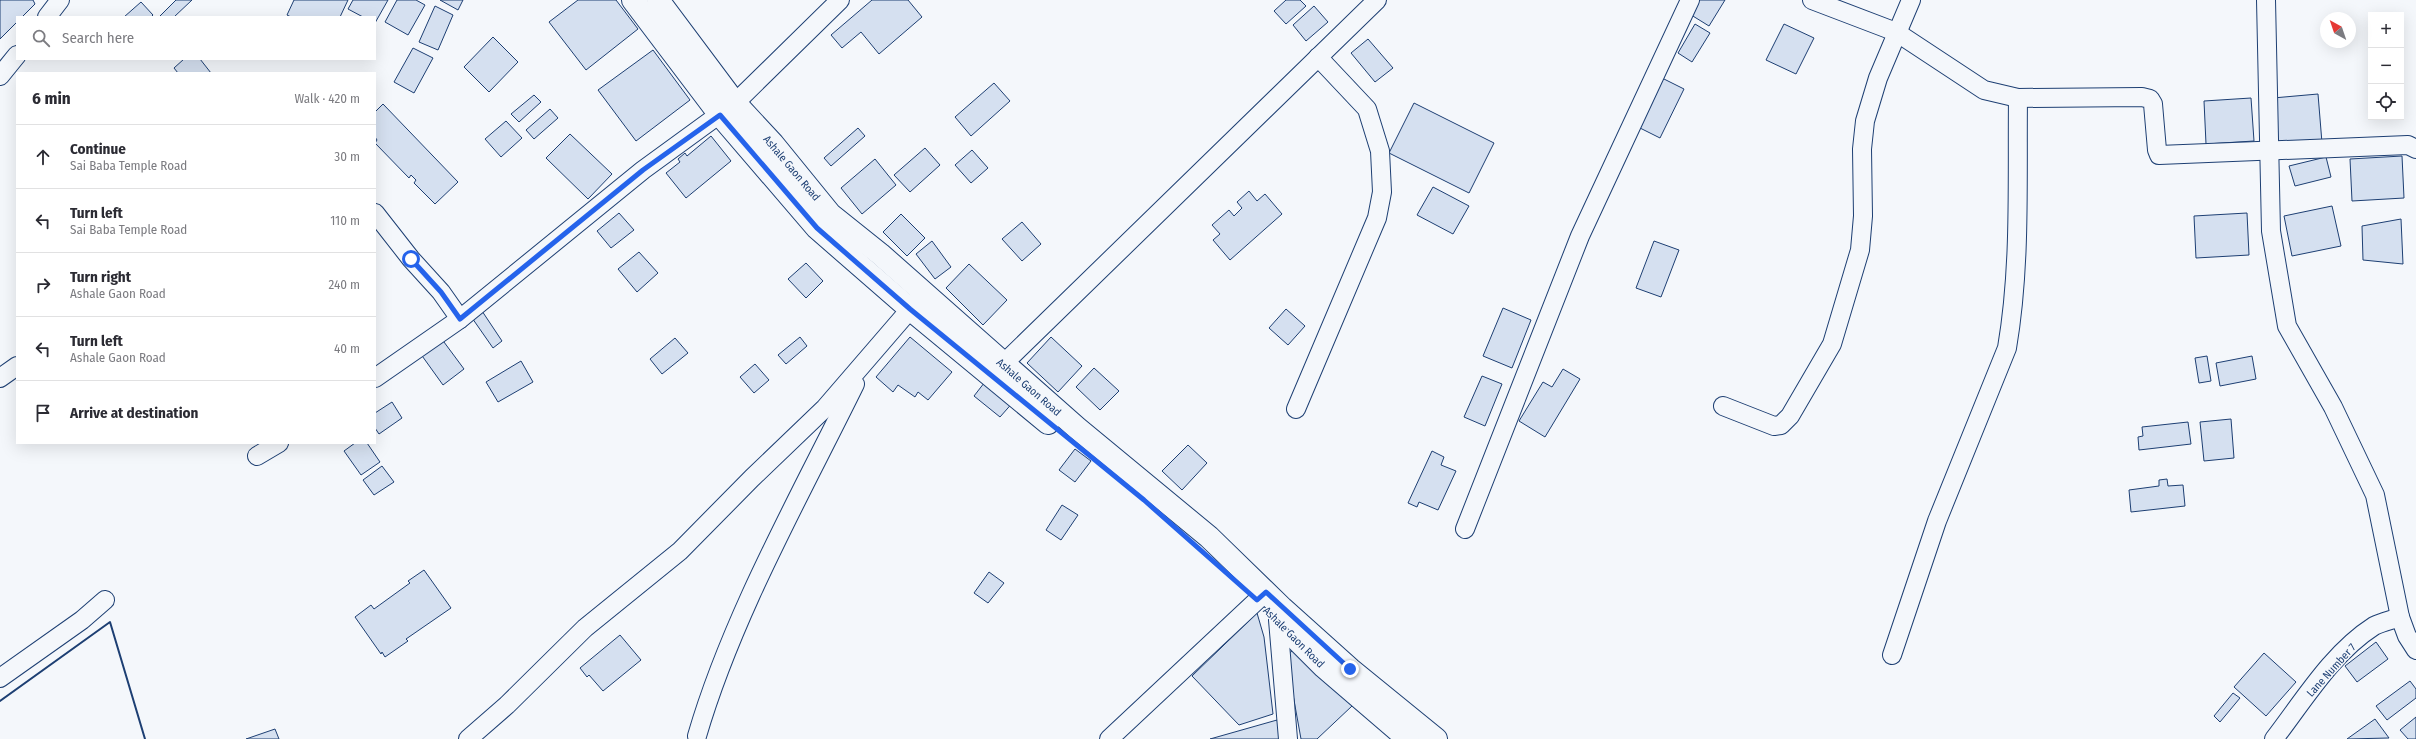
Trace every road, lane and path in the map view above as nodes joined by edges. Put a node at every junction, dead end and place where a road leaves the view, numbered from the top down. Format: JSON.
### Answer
{"nodes":[{"id":1,"x":60,"y":0,"type":"edge"},
{"id":2,"x":634,"y":0,"type":"edge"},
{"id":3,"x":658,"y":0,"type":"edge"},
{"id":4,"x":840,"y":0,"type":"edge"},
{"id":5,"x":1377,"y":0,"type":"edge"},
{"id":6,"x":1690,"y":0,"type":"edge"},
{"id":7,"x":1812,"y":0,"type":"edge"},
{"id":8,"x":1911,"y":0,"type":"edge"},
{"id":9,"x":2266,"y":0,"type":"edge"},
{"id":10,"x":48,"y":16,"type":"edge"},
{"id":11,"x":1896,"y":32,"type":"junction"},
{"id":12,"x":16,"y":56,"type":"edge"},
{"id":13,"x":1318,"y":57,"type":"junction"},
{"id":14,"x":0,"y":76,"type":"edge"},
{"id":15,"x":2018,"y":98,"type":"junction"},
{"id":16,"x":728,"y":109,"type":"junction"},
{"id":17,"x":2416,"y":149,"type":"edge"},
{"id":18,"x":2269,"y":151,"type":"junction"},
{"id":19,"x":376,"y":214,"type":"edge"},
{"id":20,"x":916,"y":301,"type":"junction"},
{"id":21,"x":460,"y":319,"type":"junction"},
{"id":22,"x":868,"y":359,"type":"junction"},
{"id":23,"x":16,"y":367,"type":"edge"},
{"id":24,"x":997,"y":370,"type":"junction"},
{"id":25,"x":376,"y":377,"type":"edge"},
{"id":26,"x":0,"y":378,"type":"edge"},
{"id":27,"x":1723,"y":406,"type":"dead end"},
{"id":28,"x":1296,"y":409,"type":"dead end"},
{"id":29,"x":277,"y":444,"type":"edge"},
{"id":30,"x":258,"y":456,"type":"dead end"},
{"id":31,"x":1465,"y":529,"type":"dead end"},
{"id":32,"x":1261,"y":596,"type":"junction"},
{"id":33,"x":105,"y":600,"type":"dead end"},
{"id":34,"x":1280,"y":614,"type":"junction"},
{"id":35,"x":2400,"y":617,"type":"junction"},
{"id":36,"x":2416,"y":650,"type":"edge"},
{"id":37,"x":1892,"y":655,"type":"dead end"},
{"id":38,"x":0,"y":678,"type":"edge"},
{"id":39,"x":697,"y":736,"type":"dead end"},
{"id":40,"x":468,"y":739,"type":"edge"},
{"id":41,"x":1109,"y":739,"type":"edge"},
{"id":42,"x":1288,"y":739,"type":"edge"},
{"id":43,"x":1408,"y":739,"type":"edge"},
{"id":44,"x":1436,"y":739,"type":"edge"},
{"id":45,"x":2274,"y":739,"type":"edge"}],
"edges":[{"from":1,"to":10,"type":"street"},
{"from":2,"to":16,"type":"street","name":"Ashale Gaon Road"},
{"from":3,"to":16,"type":"street","name":"Ashale Gaon Road"},
{"from":4,"to":16,"type":"street"},
{"from":5,"to":13,"type":"street"},
{"from":6,"to":31,"type":"street"},
{"from":7,"to":11,"type":"street"},
{"from":8,"to":11,"type":"street"},
{"from":9,"to":18,"type":"street"},
{"from":11,"to":15,"type":"street"},
{"from":11,"to":27,"type":"street"},
{"from":12,"to":14,"type":"street"},
{"from":13,"to":24,"type":"street"},
{"from":13,"to":28,"type":"street"},
{"from":15,"to":18,"type":"street"},
{"from":15,"to":37,"type":"street"},
{"from":16,"to":20,"type":"street","name":"Ashale Gaon Road"},
{"from":16,"to":21,"type":"street"},
{"from":17,"to":18,"type":"street"},
{"from":18,"to":35,"type":"street"},
{"from":19,"to":21,"type":"street"},
{"from":20,"to":22,"type":"street"},
{"from":20,"to":24,"type":"street","name":"Ashale Gaon Road"},
{"from":21,"to":25,"type":"street"},
{"from":22,"to":39,"type":"street"},
{"from":22,"to":40,"type":"street"},
{"from":23,"to":26,"type":"street"},
{"from":24,"to":32,"type":"street","name":"Ashale Gaon Road"},
{"from":29,"to":30,"type":"street"},
{"from":32,"to":34,"type":"street","name":"Ashale Gaon Road"},
{"from":32,"to":41,"type":"street"},
{"from":33,"to":38,"type":"street"},
{"from":34,"to":42,"type":"street"},
{"from":34,"to":43,"type":"street","name":"Ashale Gaon Road"},
{"from":34,"to":44,"type":"street","name":"Ashale Gaon Road"},
{"from":35,"to":36,"type":"street"},
{"from":35,"to":45,"type":"street","name":"Lane Number 7"}]}
